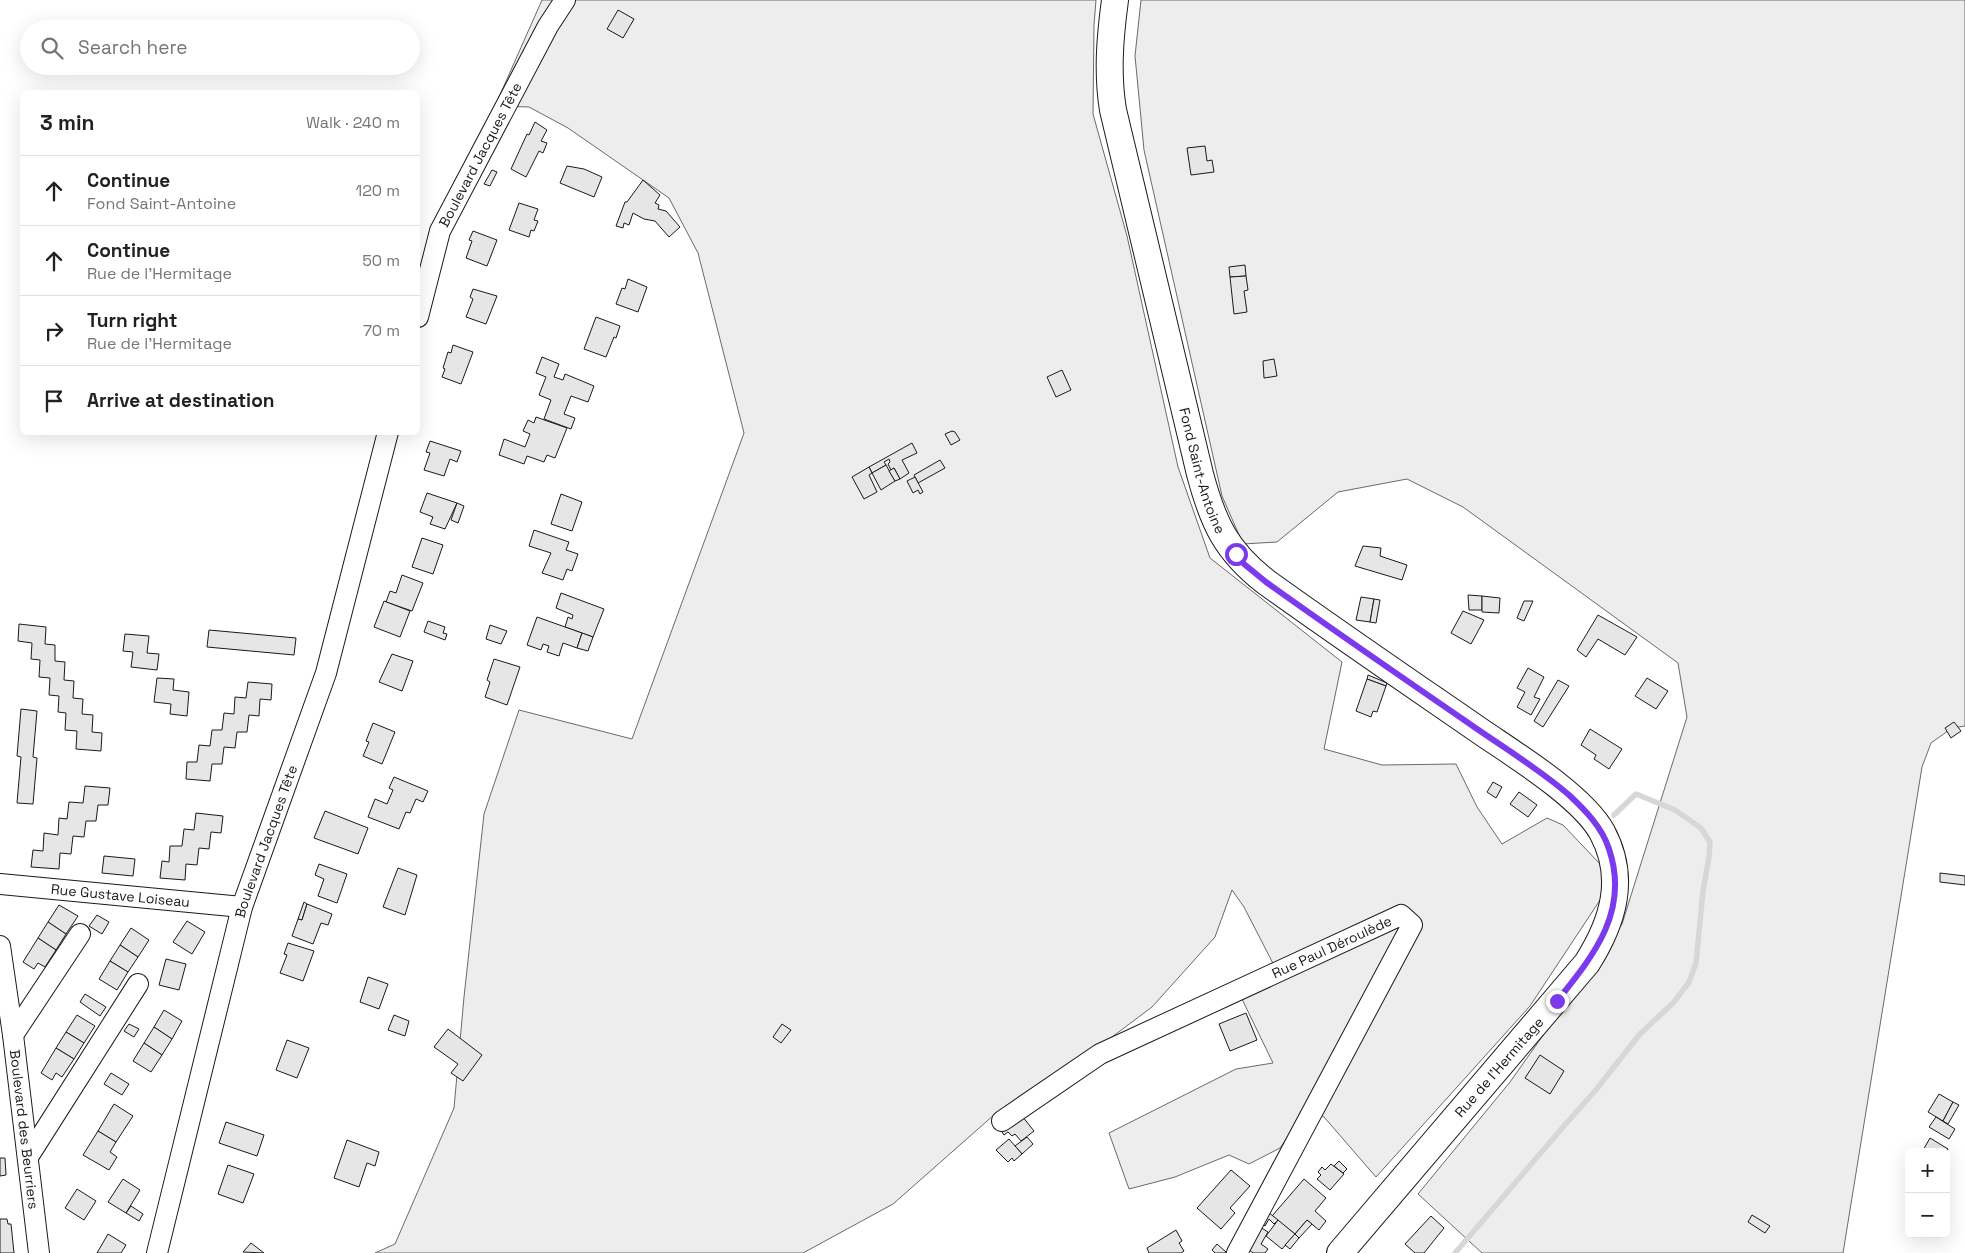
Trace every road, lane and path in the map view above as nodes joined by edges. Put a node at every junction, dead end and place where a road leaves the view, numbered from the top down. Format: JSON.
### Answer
{"nodes":[{"id":1,"x":565,"y":0,"type":"edge"},
{"id":2,"x":1115,"y":0,"type":"edge"},
{"id":3,"x":420,"y":309,"type":"edge"},
{"id":4,"x":387,"y":435,"type":"edge"},
{"id":5,"x":1488,"y":737,"type":"joint"},
{"id":6,"x":0,"y":884,"type":"edge"},
{"id":7,"x":242,"y":907,"type":"junction"},
{"id":8,"x":80,"y":934,"type":"dead end"},
{"id":9,"x":0,"y":946,"type":"edge"},
{"id":10,"x":138,"y":984,"type":"dead end"},
{"id":11,"x":13,"y":1035,"type":"junction"},
{"id":12,"x":1002,"y":1121,"type":"dead end"},
{"id":13,"x":28,"y":1158,"type":"junction"},
{"id":14,"x":39,"y":1253,"type":"edge"},
{"id":15,"x":157,"y":1253,"type":"edge"},
{"id":16,"x":1237,"y":1253,"type":"edge"},
{"id":17,"x":1340,"y":1253,"type":"edge"}],
"edges":[{"from":1,"to":3,"type":"street","name":"Boulevard Jacques Tête"},
{"from":2,"to":5,"type":"main road","name":"Fond Saint-Antoine"},
{"from":4,"to":7,"type":"street","name":"Boulevard Jacques Tête"},
{"from":5,"to":17,"type":"main road","name":"Rue de l'Hermitage"},
{"from":6,"to":7,"type":"street","name":"Rue Gustave Loiseau"},
{"from":7,"to":15,"type":"street","name":"Boulevard Jacques Tête"},
{"from":8,"to":11,"type":"street"},
{"from":9,"to":11,"type":"street","name":"Boulevard des Beurriers"},
{"from":10,"to":13,"type":"street"},
{"from":11,"to":13,"type":"street","name":"Boulevard des Beurriers"},
{"from":12,"to":16,"type":"street","name":"Rue Paul Déroulède"},
{"from":13,"to":14,"type":"street","name":"Boulevard des Beurriers"}]}
